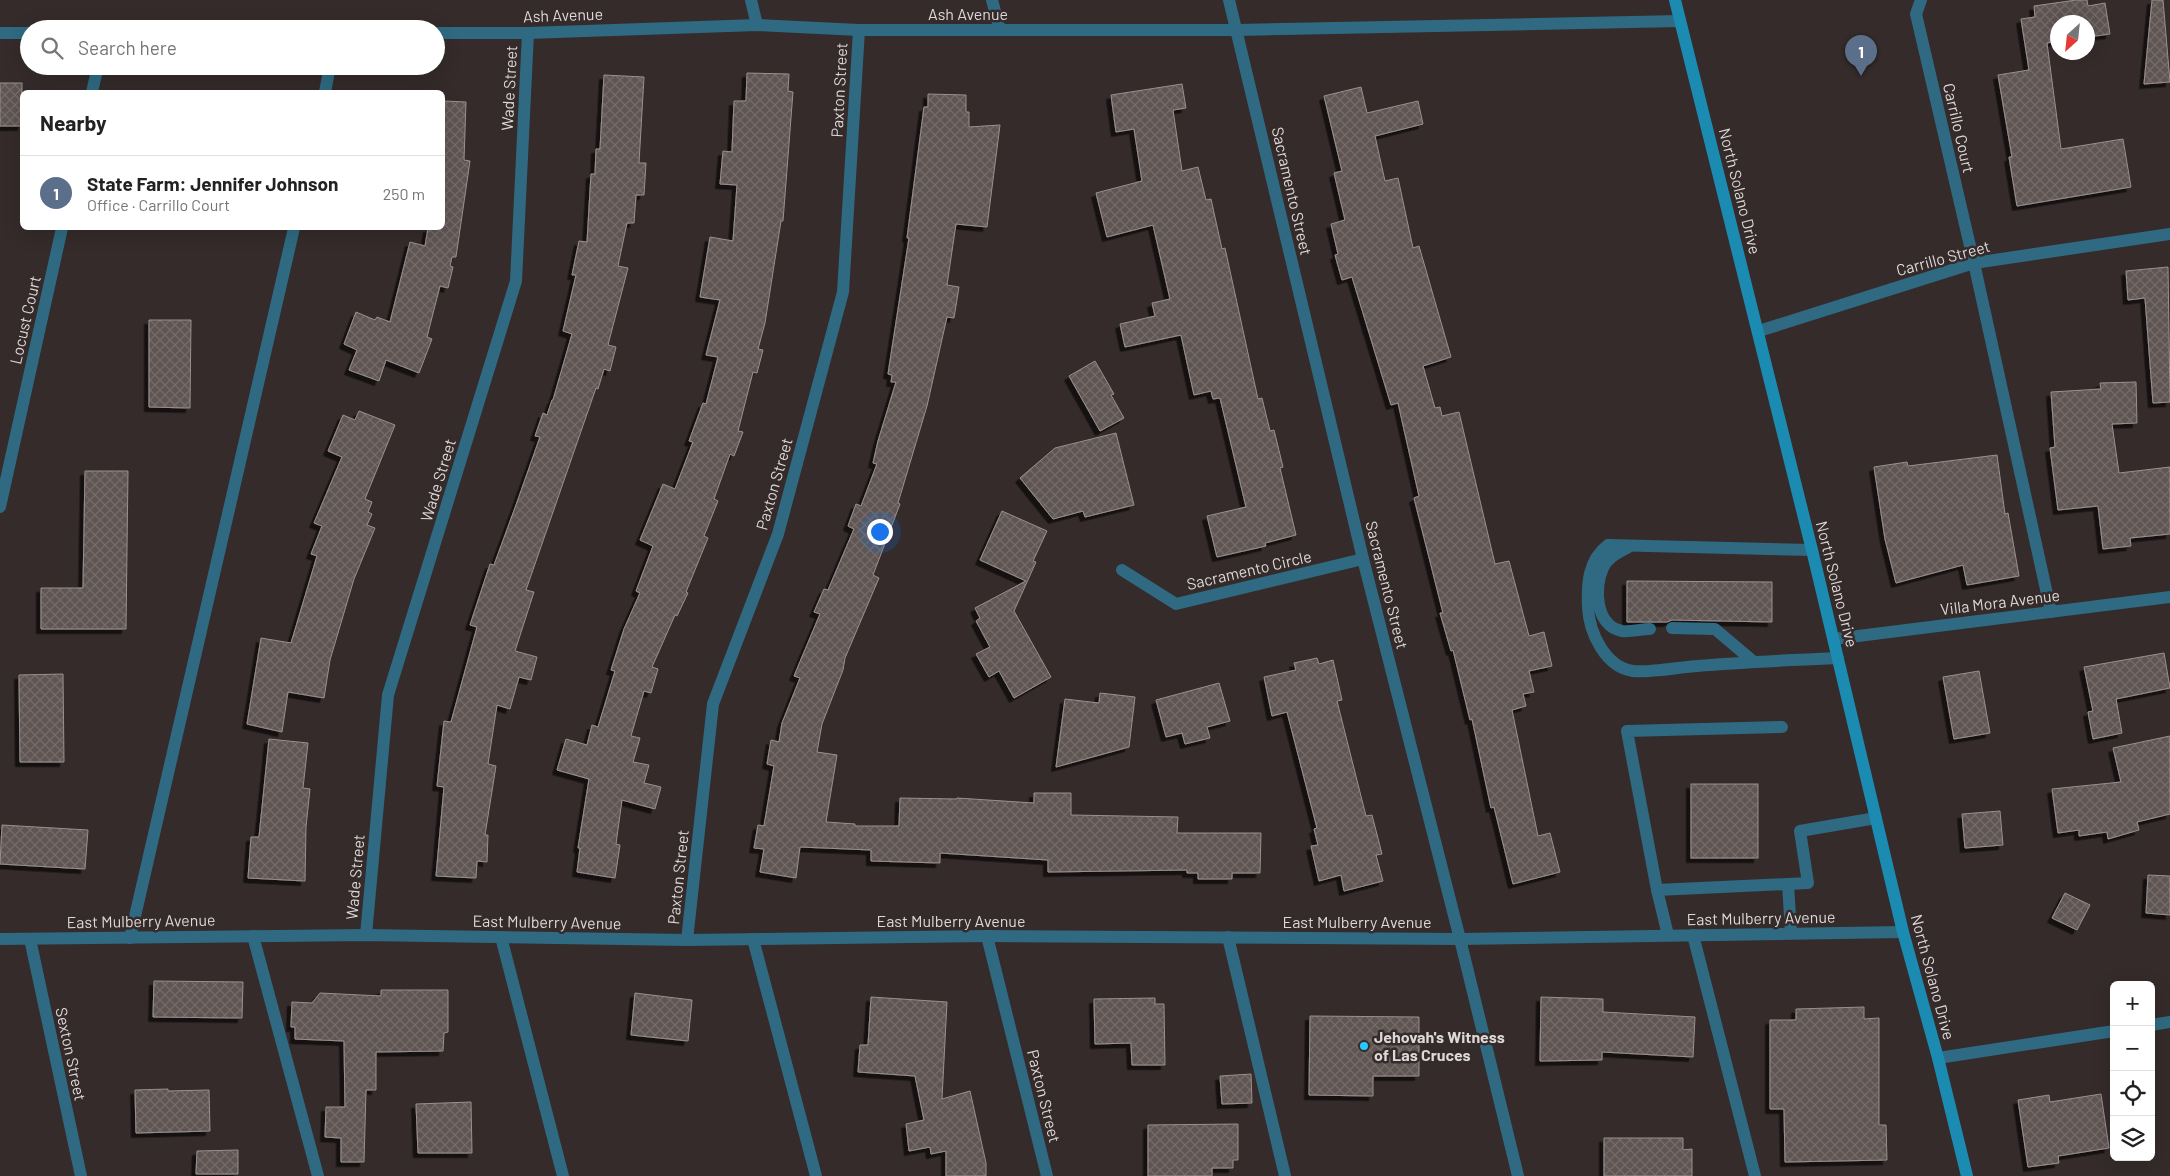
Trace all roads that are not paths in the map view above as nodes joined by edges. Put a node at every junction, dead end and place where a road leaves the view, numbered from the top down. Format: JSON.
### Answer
{"nodes":[{"id":1,"x":751,"y":0,"type":"edge"},
{"id":2,"x":992,"y":0,"type":"edge"},
{"id":3,"x":1229,"y":0,"type":"edge"},
{"id":4,"x":1675,"y":0,"type":"edge"},
{"id":5,"x":1921,"y":0,"type":"edge"},
{"id":6,"x":1680,"y":21,"type":"junction"},
{"id":7,"x":757,"y":25,"type":"junction"},
{"id":8,"x":859,"y":30,"type":"junction"},
{"id":9,"x":1000,"y":30,"type":"junction"},
{"id":10,"x":1237,"y":30,"type":"junction"},
{"id":11,"x":0,"y":33,"type":"edge"},
{"id":12,"x":20,"y":33,"type":"edge"},
{"id":13,"x":445,"y":33,"type":"edge"},
{"id":14,"x":528,"y":33,"type":"junction"},
{"id":15,"x":96,"y":75,"type":"edge"},
{"id":16,"x":328,"y":75,"type":"edge"},
{"id":17,"x":92,"y":90,"type":"edge"},
{"id":18,"x":324,"y":90,"type":"edge"},
{"id":19,"x":62,"y":230,"type":"edge"},
{"id":20,"x":294,"y":230,"type":"edge"},
{"id":21,"x":2170,"y":234,"type":"edge"},
{"id":22,"x":1974,"y":263,"type":"junction"},
{"id":23,"x":1759,"y":331,"type":"junction"},
{"id":24,"x":0,"y":507,"type":"edge"},
{"id":25,"x":1630,"y":546,"type":"junction"},
{"id":26,"x":1812,"y":550,"type":"junction"},
{"id":27,"x":1363,"y":559,"type":"junction"},
{"id":28,"x":1122,"y":570,"type":"dead end"},
{"id":29,"x":2170,"y":597,"type":"edge"},
{"id":30,"x":2051,"y":612,"type":"junction"},
{"id":31,"x":1672,"y":628,"type":"dead end"},
{"id":32,"x":1650,"y":629,"type":"dead end"},
{"id":33,"x":1834,"y":639,"type":"junction"},
{"id":34,"x":1838,"y":658,"type":"junction"},
{"id":35,"x":1754,"y":662,"type":"junction"},
{"id":36,"x":1782,"y":727,"type":"dead end"},
{"id":37,"x":1876,"y":818,"type":"junction"},
{"id":38,"x":1788,"y":884,"type":"junction"},
{"id":39,"x":1657,"y":890,"type":"junction"},
{"id":40,"x":1903,"y":932,"type":"junction"},
{"id":41,"x":1791,"y":933,"type":"junction"},
{"id":42,"x":366,"y":935,"type":"junction"},
{"id":43,"x":1668,"y":935,"type":"junction"},
{"id":44,"x":1694,"y":935,"type":"junction"},
{"id":45,"x":253,"y":936,"type":"junction"},
{"id":46,"x":987,"y":936,"type":"junction"},
{"id":47,"x":501,"y":937,"type":"junction"},
{"id":48,"x":130,"y":938,"type":"junction"},
{"id":49,"x":1228,"y":938,"type":"junction"},
{"id":50,"x":0,"y":939,"type":"edge"},
{"id":51,"x":30,"y":939,"type":"junction"},
{"id":52,"x":753,"y":939,"type":"junction"},
{"id":53,"x":1460,"y":939,"type":"junction"},
{"id":54,"x":687,"y":940,"type":"junction"},
{"id":55,"x":2170,"y":1022,"type":"edge"},
{"id":56,"x":2155,"y":1024,"type":"edge"},
{"id":57,"x":2110,"y":1031,"type":"edge"},
{"id":58,"x":1938,"y":1058,"type":"junction"},
{"id":59,"x":80,"y":1176,"type":"edge"},
{"id":60,"x":318,"y":1176,"type":"edge"},
{"id":61,"x":563,"y":1176,"type":"edge"},
{"id":62,"x":816,"y":1176,"type":"edge"},
{"id":63,"x":1047,"y":1176,"type":"edge"},
{"id":64,"x":1285,"y":1176,"type":"edge"},
{"id":65,"x":1518,"y":1176,"type":"edge"},
{"id":66,"x":1755,"y":1176,"type":"edge"},
{"id":67,"x":1967,"y":1176,"type":"edge"}],
"edges":[{"from":1,"to":7,"type":"street"},
{"from":2,"to":9,"type":"street"},
{"from":3,"to":10,"type":"street","name":"Sacramento Street"},
{"from":4,"to":6,"type":"main road","name":"North Solano Drive"},
{"from":5,"to":22,"type":"street","name":"Carrillo Court"},
{"from":6,"to":10,"type":"street","name":"Ash Avenue"},
{"from":6,"to":23,"type":"main road","name":"North Solano Drive"},
{"from":7,"to":8,"type":"street","name":"Ash Avenue"},
{"from":7,"to":14,"type":"street","name":"Ash Avenue"},
{"from":8,"to":9,"type":"street","name":"Ash Avenue"},
{"from":8,"to":54,"type":"street","name":"Paxton Street"},
{"from":9,"to":10,"type":"street","name":"Ash Avenue"},
{"from":10,"to":27,"type":"street","name":"Sacramento Street"},
{"from":11,"to":12,"type":"street"},
{"from":13,"to":14,"type":"street","name":"Ash Avenue"},
{"from":14,"to":42,"type":"street","name":"Wade Street"},
{"from":15,"to":17,"type":"street"},
{"from":16,"to":18,"type":"street"},
{"from":19,"to":24,"type":"street","name":"Locust Court"},
{"from":20,"to":48,"type":"street"},
{"from":21,"to":22,"type":"street","name":"Carrillo Street"},
{"from":22,"to":23,"type":"street","name":"Carrillo Street"},
{"from":22,"to":30,"type":"street","name":"Carrillo Court"},
{"from":23,"to":26,"type":"main road","name":"North Solano Drive"},
{"from":25,"to":26,"type":"street"},
{"from":25,"to":32,"type":"street"},
{"from":25,"to":35,"type":"street"},
{"from":26,"to":33,"type":"main road","name":"North Solano Drive"},
{"from":27,"to":28,"type":"street","name":"Sacramento Circle"},
{"from":27,"to":53,"type":"street","name":"Sacramento Street"},
{"from":29,"to":30,"type":"street","name":"Villa Mora Avenue"},
{"from":30,"to":33,"type":"street","name":"Villa Mora Avenue"},
{"from":31,"to":35,"type":"street"},
{"from":33,"to":34,"type":"main road","name":"North Solano Drive"},
{"from":34,"to":35,"type":"street"},
{"from":34,"to":37,"type":"main road","name":"North Solano Drive"},
{"from":36,"to":39,"type":"street"},
{"from":37,"to":38,"type":"street"},
{"from":37,"to":40,"type":"main road","name":"North Solano Drive"},
{"from":38,"to":39,"type":"street"},
{"from":38,"to":41,"type":"street"},
{"from":39,"to":43,"type":"street"},
{"from":40,"to":41,"type":"street","name":"East Mulberry Avenue"},
{"from":40,"to":58,"type":"main road","name":"North Solano Drive"},
{"from":41,"to":44,"type":"street","name":"East Mulberry Avenue"},
{"from":42,"to":45,"type":"street","name":"East Mulberry Avenue"},
{"from":42,"to":47,"type":"street","name":"East Mulberry Avenue"},
{"from":43,"to":44,"type":"street","name":"East Mulberry Avenue"},
{"from":43,"to":53,"type":"street","name":"East Mulberry Avenue"},
{"from":44,"to":66,"type":"street"},
{"from":45,"to":48,"type":"street","name":"East Mulberry Avenue"},
{"from":45,"to":60,"type":"street"},
{"from":46,"to":49,"type":"street","name":"East Mulberry Avenue"},
{"from":46,"to":52,"type":"street","name":"East Mulberry Avenue"},
{"from":46,"to":63,"type":"street","name":"Paxton Street"},
{"from":47,"to":54,"type":"street","name":"East Mulberry Avenue"},
{"from":47,"to":61,"type":"street"},
{"from":48,"to":51,"type":"street","name":"East Mulberry Avenue"},
{"from":49,"to":53,"type":"street","name":"East Mulberry Avenue"},
{"from":49,"to":64,"type":"street"},
{"from":50,"to":51,"type":"street","name":"East Mulberry Avenue"},
{"from":51,"to":59,"type":"street","name":"Sexton Street"},
{"from":52,"to":54,"type":"street","name":"East Mulberry Avenue"},
{"from":52,"to":62,"type":"street"},
{"from":53,"to":65,"type":"street","name":"Sacramento Street"},
{"from":55,"to":56,"type":"street"},
{"from":57,"to":58,"type":"street"},
{"from":58,"to":67,"type":"main road","name":"North Solano Drive"}]}
